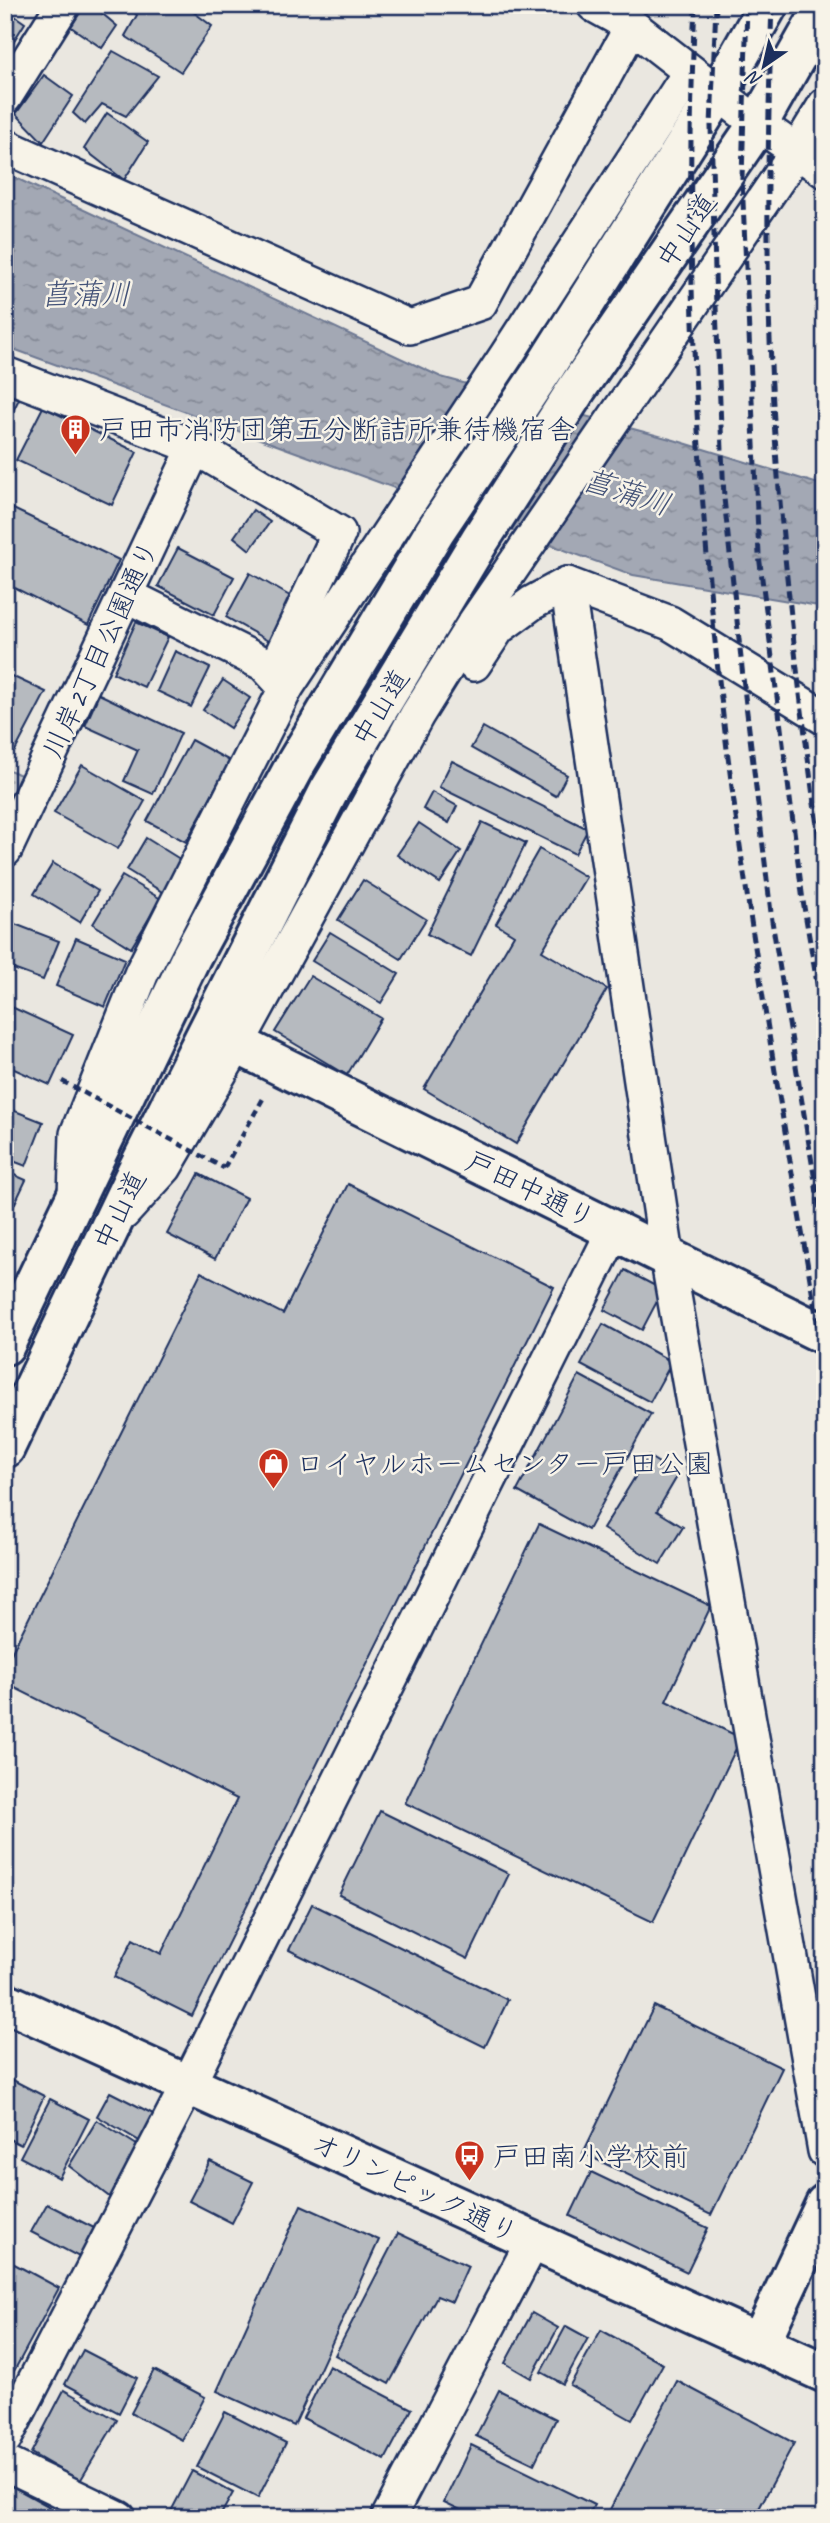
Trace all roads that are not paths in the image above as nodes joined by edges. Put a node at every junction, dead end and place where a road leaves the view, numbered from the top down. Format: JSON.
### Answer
{"nodes":[{"id":1,"x":63,"y":5,"type":"edge"},
{"id":2,"x":594,"y":5,"type":"edge"},
{"id":3,"x":768,"y":5,"type":"edge"},
{"id":4,"x":825,"y":6,"type":"edge"},
{"id":5,"x":632,"y":26,"type":"junction"},
{"id":6,"x":704,"y":82,"type":"junction"},
{"id":7,"x":5,"y":97,"type":"edge"},
{"id":8,"x":825,"y":105,"type":"edge"},
{"id":9,"x":758,"y":124,"type":"junction"},
{"id":10,"x":5,"y":146,"type":"edge"},
{"id":11,"x":797,"y":151,"type":"junction"},
{"id":12,"x":825,"y":171,"type":"edge"},
{"id":13,"x":5,"y":374,"type":"edge"},
{"id":14,"x":195,"y":447,"type":"junction"},
{"id":15,"x":567,"y":584,"type":"junction"},
{"id":16,"x":126,"y":595,"type":"junction"},
{"id":17,"x":280,"y":681,"type":"junction"},
{"id":18,"x":417,"y":715,"type":"junction"},
{"id":19,"x":825,"y":718,"type":"edge"},
{"id":20,"x":5,"y":850,"type":"edge"},
{"id":21,"x":237,"y":1044,"type":"junction"},
{"id":22,"x":75,"y":1197,"type":"junction"},
{"id":23,"x":111,"y":1227,"type":"junction"},
{"id":24,"x":614,"y":1230,"type":"junction"},
{"id":25,"x":667,"y":1256,"type":"junction"},
{"id":26,"x":825,"y":1335,"type":"edge"},
{"id":27,"x":5,"y":1345,"type":"edge"},
{"id":28,"x":5,"y":1448,"type":"edge"},
{"id":29,"x":8,"y":2009,"type":"edge"},
{"id":30,"x":189,"y":2084,"type":"junction"},
{"id":31,"x":825,"y":2151,"type":"edge"},
{"id":32,"x":825,"y":2204,"type":"edge"},
{"id":33,"x":533,"y":2241,"type":"junction"},
{"id":34,"x":760,"y":2343,"type":"junction"},
{"id":35,"x":825,"y":2373,"type":"edge"},
{"id":36,"x":5,"y":2438,"type":"edge"},
{"id":37,"x":5,"y":2463,"type":"edge"},
{"id":38,"x":119,"y":2518,"type":"edge"},
{"id":39,"x":388,"y":2518,"type":"edge"}],
"edges":[{"from":1,"to":7,"type":"street"},
{"from":2,"to":5,"type":"street"},
{"from":3,"to":6,"type":"main road","name":"中山道"},
{"from":4,"to":9,"type":"main road","name":"中山道"},
{"from":5,"to":6,"type":"street"},
{"from":5,"to":10,"type":"street"},
{"from":6,"to":9,"type":"street"},
{"from":6,"to":17,"type":"street"},
{"from":6,"to":22,"type":"main road","name":"中山道"},
{"from":8,"to":11,"type":"street"},
{"from":9,"to":11,"type":"street"},
{"from":9,"to":23,"type":"main road","name":"中山道"},
{"from":11,"to":12,"type":"street"},
{"from":11,"to":18,"type":"street"},
{"from":13,"to":14,"type":"street"},
{"from":14,"to":16,"type":"street","name":"川岸2丁目公園通り"},
{"from":14,"to":17,"type":"street"},
{"from":15,"to":18,"type":"street"},
{"from":15,"to":19,"type":"street"},
{"from":15,"to":25,"type":"street"},
{"from":16,"to":17,"type":"street"},
{"from":16,"to":20,"type":"street","name":"川岸2丁目公園通り"},
{"from":17,"to":22,"type":"street"},
{"from":18,"to":21,"type":"street"},
{"from":21,"to":23,"type":"street"},
{"from":21,"to":24,"type":"main road","name":"戸田中通り"},
{"from":22,"to":27,"type":"main road","name":"中山道"},
{"from":23,"to":28,"type":"main road","name":"中山道"},
{"from":24,"to":25,"type":"main road","name":"戸田中通り"},
{"from":24,"to":30,"type":"street"},
{"from":25,"to":26,"type":"main road","name":"戸田中通り"},
{"from":25,"to":31,"type":"street"},
{"from":29,"to":30,"type":"main road","name":"オリンピック通り"},
{"from":30,"to":33,"type":"main road","name":"オリンピック通り"},
{"from":30,"to":36,"type":"street"},
{"from":32,"to":34,"type":"main road"},
{"from":33,"to":34,"type":"main road","name":"オリンピック通り"},
{"from":33,"to":39,"type":"street"},
{"from":34,"to":35,"type":"main road","name":"オリンピック通り"},
{"from":37,"to":38,"type":"street"}]}
